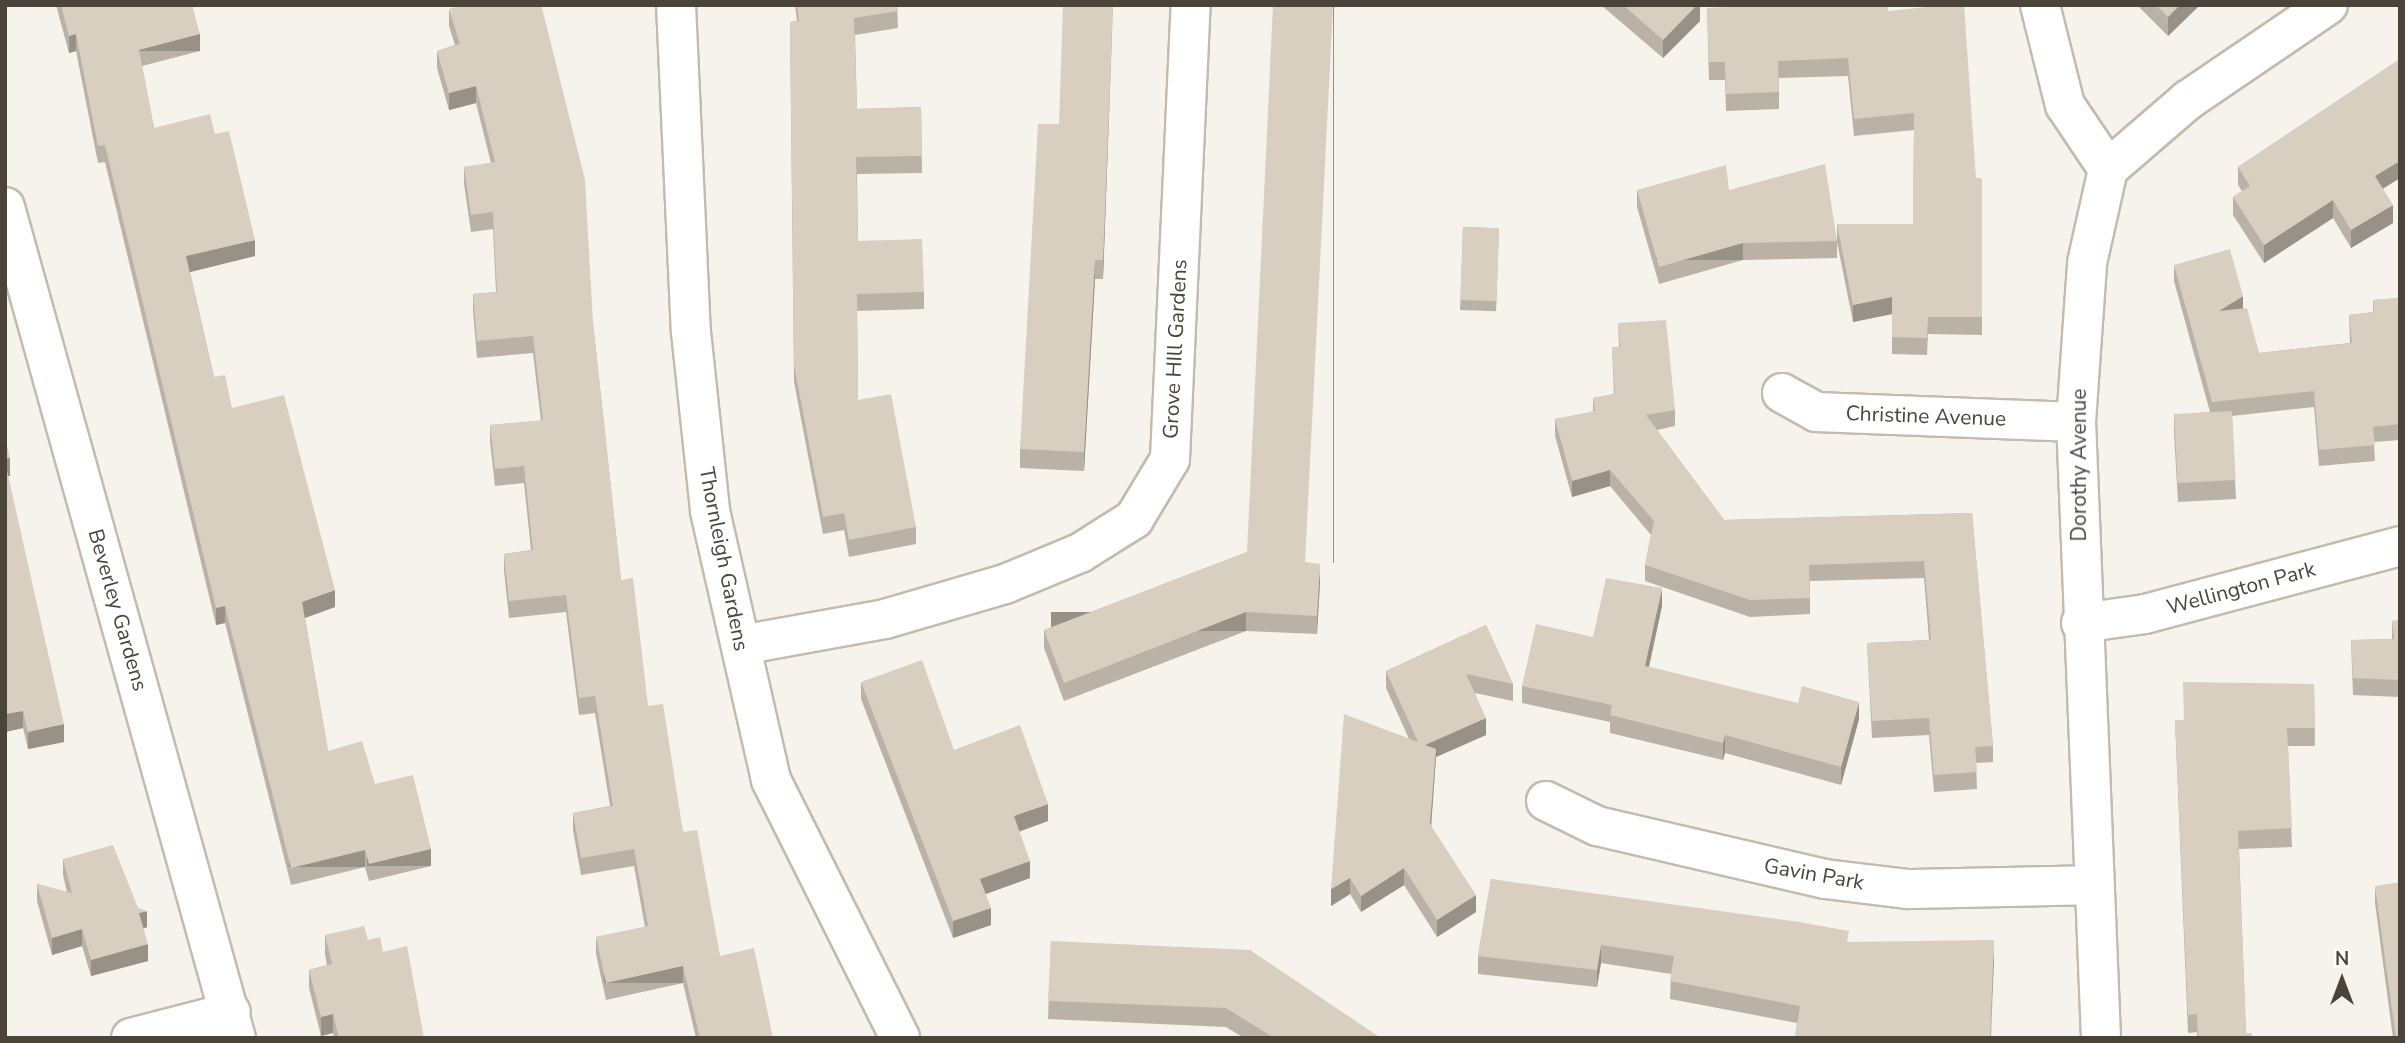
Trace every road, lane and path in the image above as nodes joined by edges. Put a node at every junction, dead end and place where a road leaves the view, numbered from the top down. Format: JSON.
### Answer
{"nodes":[{"id":1,"x":676,"y":5,"type":"edge"},
{"id":2,"x":1191,"y":5,"type":"edge"},
{"id":3,"x":2039,"y":5,"type":"edge"},
{"id":4,"x":2328,"y":5,"type":"edge"},
{"id":5,"x":2108,"y":169,"type":"junction"},
{"id":6,"x":5,"y":207,"type":"edge"},
{"id":7,"x":1782,"y":393,"type":"dead end"},
{"id":8,"x":2076,"y":422,"type":"junction"},
{"id":9,"x":2400,"y":546,"type":"edge"},
{"id":10,"x":2081,"y":624,"type":"junction"},
{"id":11,"x":741,"y":645,"type":"junction"},
{"id":12,"x":1546,"y":801,"type":"dead end"},
{"id":13,"x":2092,"y":885,"type":"junction"},
{"id":14,"x":234,"y":1025,"type":"edge"},
{"id":15,"x":131,"y":1038,"type":"edge"},
{"id":16,"x":900,"y":1038,"type":"edge"},
{"id":17,"x":2101,"y":1038,"type":"edge"}],
"edges":[{"from":1,"to":11,"type":"street","name":"Thornleigh Gardens"},
{"from":2,"to":11,"type":"street","name":"Grove HIll Gardens"},
{"from":3,"to":5,"type":"street"},
{"from":4,"to":5,"type":"street"},
{"from":5,"to":8,"type":"street","name":"Dorothy Avenue"},
{"from":6,"to":14,"type":"street","name":"Beverley Gardens"},
{"from":7,"to":8,"type":"street","name":"Christine Avenue"},
{"from":8,"to":10,"type":"street","name":"Dorothy Avenue"},
{"from":9,"to":10,"type":"street","name":"Wellington Park"},
{"from":10,"to":13,"type":"street","name":"Dorothy Avenue"},
{"from":11,"to":16,"type":"street","name":"Thornleigh Gardens"},
{"from":12,"to":13,"type":"street","name":"Gavin Park"},
{"from":13,"to":17,"type":"street","name":"Dorothy Avenue"},
{"from":14,"to":15,"type":"street"}]}
